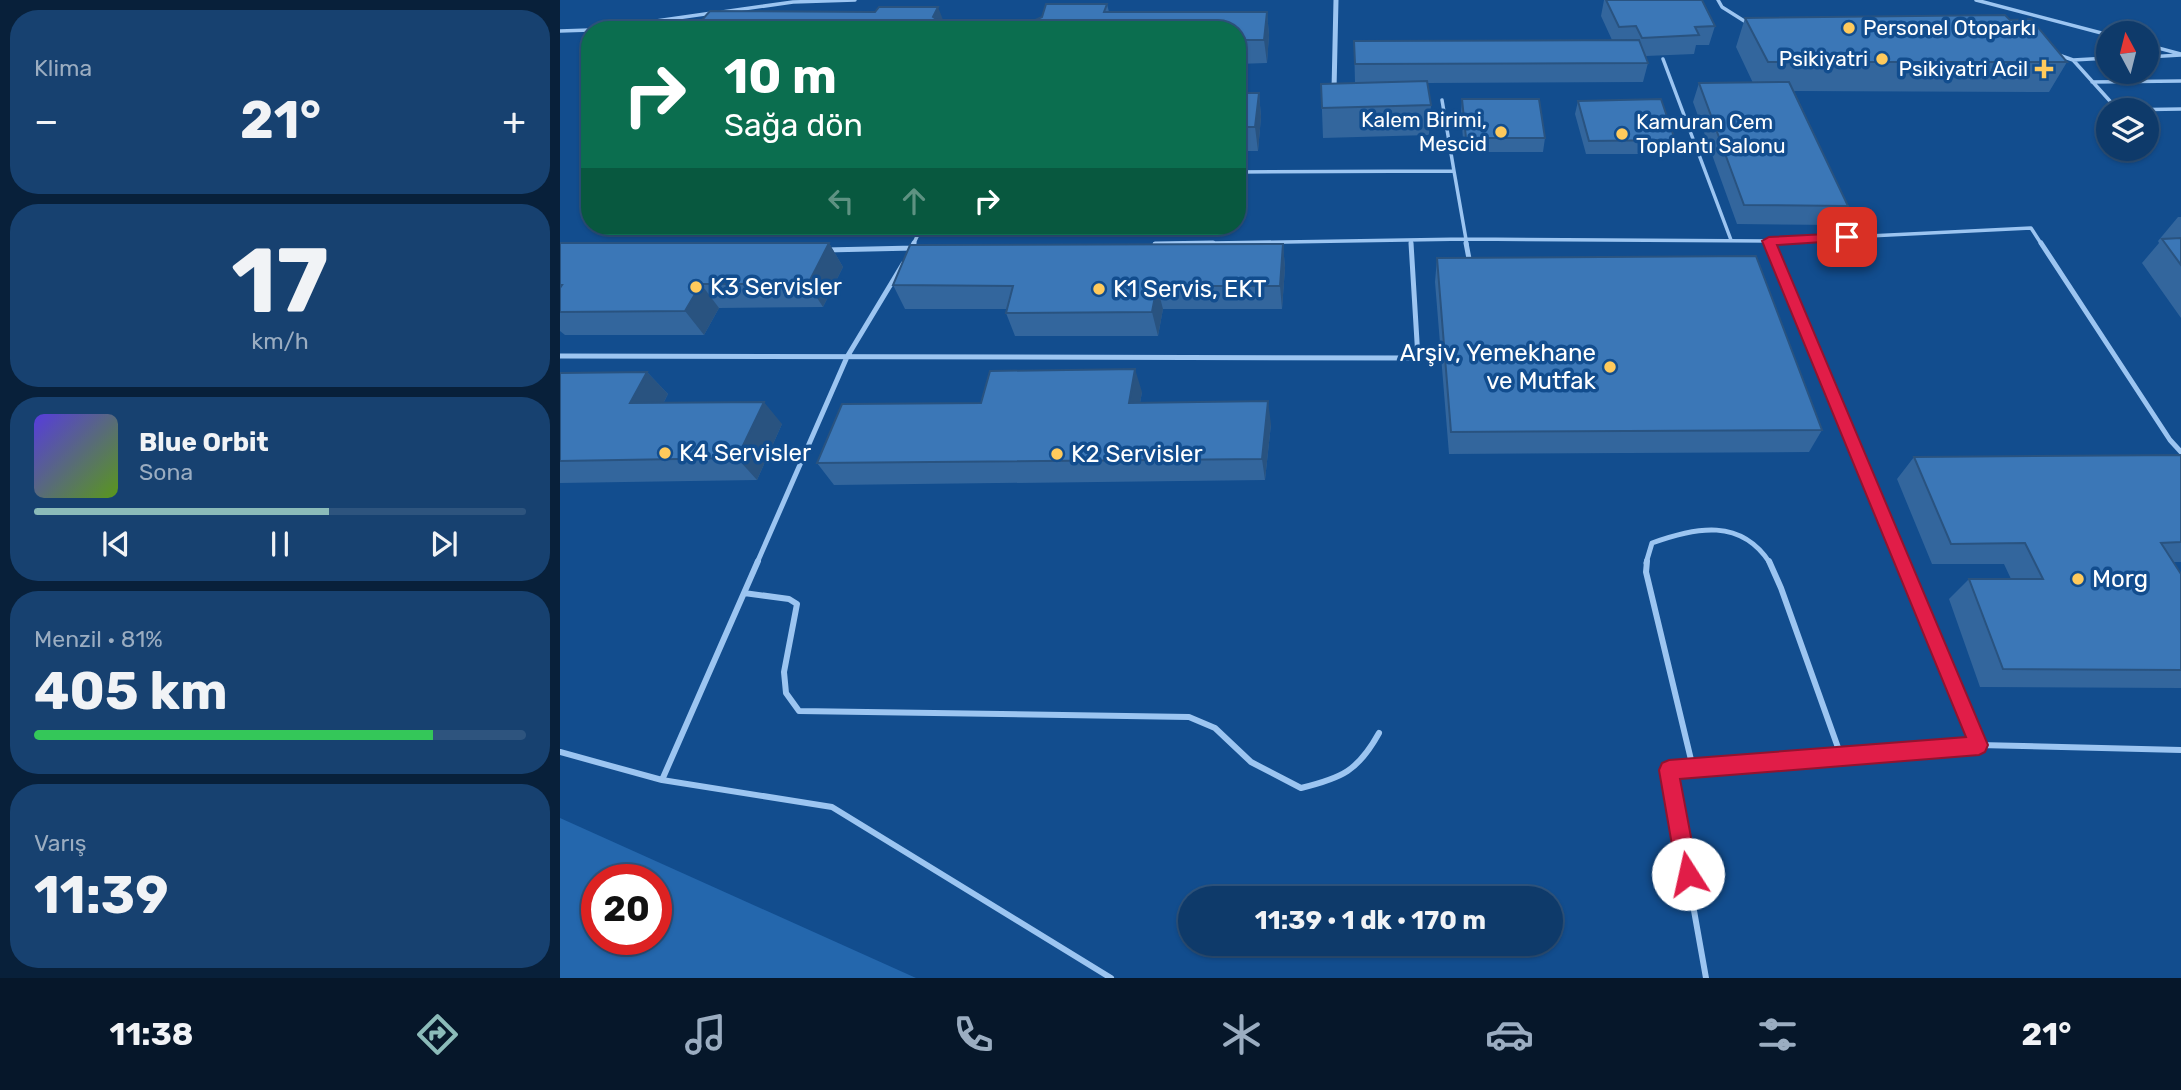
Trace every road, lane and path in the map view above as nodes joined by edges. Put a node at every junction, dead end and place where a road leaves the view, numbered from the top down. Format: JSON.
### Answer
{"nodes":[{"id":1,"x":855,"y":0,"type":"edge"},
{"id":2,"x":1336,"y":0,"type":"edge"},
{"id":3,"x":1717,"y":0,"type":"edge"},
{"id":4,"x":1976,"y":0,"type":"edge"},
{"id":5,"x":657,"y":21,"type":"edge"},
{"id":6,"x":1757,"y":25,"type":"edge"},
{"id":7,"x":581,"y":30,"type":"edge"},
{"id":8,"x":560,"y":31,"type":"edge"},
{"id":9,"x":2096,"y":32,"type":"edge"},
{"id":10,"x":2160,"y":49,"type":"edge"},
{"id":11,"x":2051,"y":52,"type":"edge"},
{"id":12,"x":2181,"y":55,"type":"edge"},
{"id":13,"x":2160,"y":56,"type":"edge"},
{"id":14,"x":1663,"y":59,"type":"edge"},
{"id":15,"x":2096,"y":59,"type":"edge"},
{"id":16,"x":2073,"y":60,"type":"junction"},
{"id":17,"x":2181,"y":80,"type":"edge"},
{"id":18,"x":2092,"y":82,"type":"junction"},
{"id":19,"x":1442,"y":100,"type":"dead end"},
{"id":20,"x":1334,"y":101,"type":"edge"},
{"id":21,"x":2181,"y":109,"type":"edge"},
{"id":22,"x":1454,"y":171,"type":"junction"},
{"id":23,"x":1246,"y":172,"type":"edge"},
{"id":24,"x":918,"y":235,"type":"edge"},
{"id":25,"x":1465,"y":239,"type":"junction"},
{"id":26,"x":1410,"y":240,"type":"junction"},
{"id":27,"x":1731,"y":240,"type":"junction"},
{"id":28,"x":1769,"y":241,"type":"junction"},
{"id":29,"x":1147,"y":244,"type":"edge"},
{"id":30,"x":912,"y":248,"type":"junction"},
{"id":31,"x":926,"y":248,"type":"edge"},
{"id":32,"x":817,"y":250,"type":"edge"},
{"id":33,"x":1471,"y":271,"type":"edge"},
{"id":34,"x":560,"y":356,"type":"edge"},
{"id":35,"x":847,"y":357,"type":"junction"},
{"id":36,"x":2181,"y":452,"type":"edge"},
{"id":37,"x":744,"y":593,"type":"junction"},
{"id":38,"x":1379,"y":733,"type":"dead end"},
{"id":39,"x":1979,"y":745,"type":"junction"},
{"id":40,"x":2181,"y":750,"type":"edge"},
{"id":41,"x":560,"y":752,"type":"edge"},
{"id":42,"x":1841,"y":757,"type":"junction"},
{"id":43,"x":1693,"y":768,"type":"junction"},
{"id":44,"x":662,"y":780,"type":"junction"},
{"id":45,"x":1111,"y":978,"type":"edge"},
{"id":46,"x":1706,"y":978,"type":"edge"}],
"edges":[{"from":1,"to":5,"type":"lane"},
{"from":2,"to":20,"type":"street"},
{"from":3,"to":6,"type":"lane"},
{"from":4,"to":9,"type":"lane"},
{"from":7,"to":8,"type":"lane"},
{"from":10,"to":12,"type":"lane"},
{"from":11,"to":16,"type":"lane"},
{"from":12,"to":13,"type":"lane"},
{"from":14,"to":27,"type":"lane"},
{"from":15,"to":16,"type":"lane"},
{"from":16,"to":18,"type":"lane"},
{"from":17,"to":18,"type":"lane"},
{"from":18,"to":21,"type":"lane"},
{"from":19,"to":22,"type":"lane"},
{"from":22,"to":23,"type":"lane"},
{"from":22,"to":25,"type":"lane"},
{"from":24,"to":30,"type":"lane"},
{"from":25,"to":26,"type":"lane"},
{"from":25,"to":27,"type":"lane"},
{"from":25,"to":33,"type":"lane"},
{"from":26,"to":29,"type":"lane"},
{"from":26,"to":35,"type":"lane"},
{"from":27,"to":28,"type":"lane"},
{"from":28,"to":36,"type":"lane"},
{"from":28,"to":39,"type":"lane"},
{"from":30,"to":31,"type":"lane"},
{"from":30,"to":32,"type":"lane"},
{"from":30,"to":35,"type":"lane"},
{"from":34,"to":35,"type":"lane"},
{"from":35,"to":37,"type":"lane"},
{"from":37,"to":38,"type":"lane"},
{"from":37,"to":44,"type":"lane"},
{"from":39,"to":40,"type":"lane"},
{"from":39,"to":42,"type":"lane"},
{"from":41,"to":44,"type":"lane"},
{"from":42,"to":43,"type":"lane"},
{"from":42,"to":43,"type":"lane"},
{"from":43,"to":46,"type":"lane"},
{"from":44,"to":45,"type":"lane"}]}
